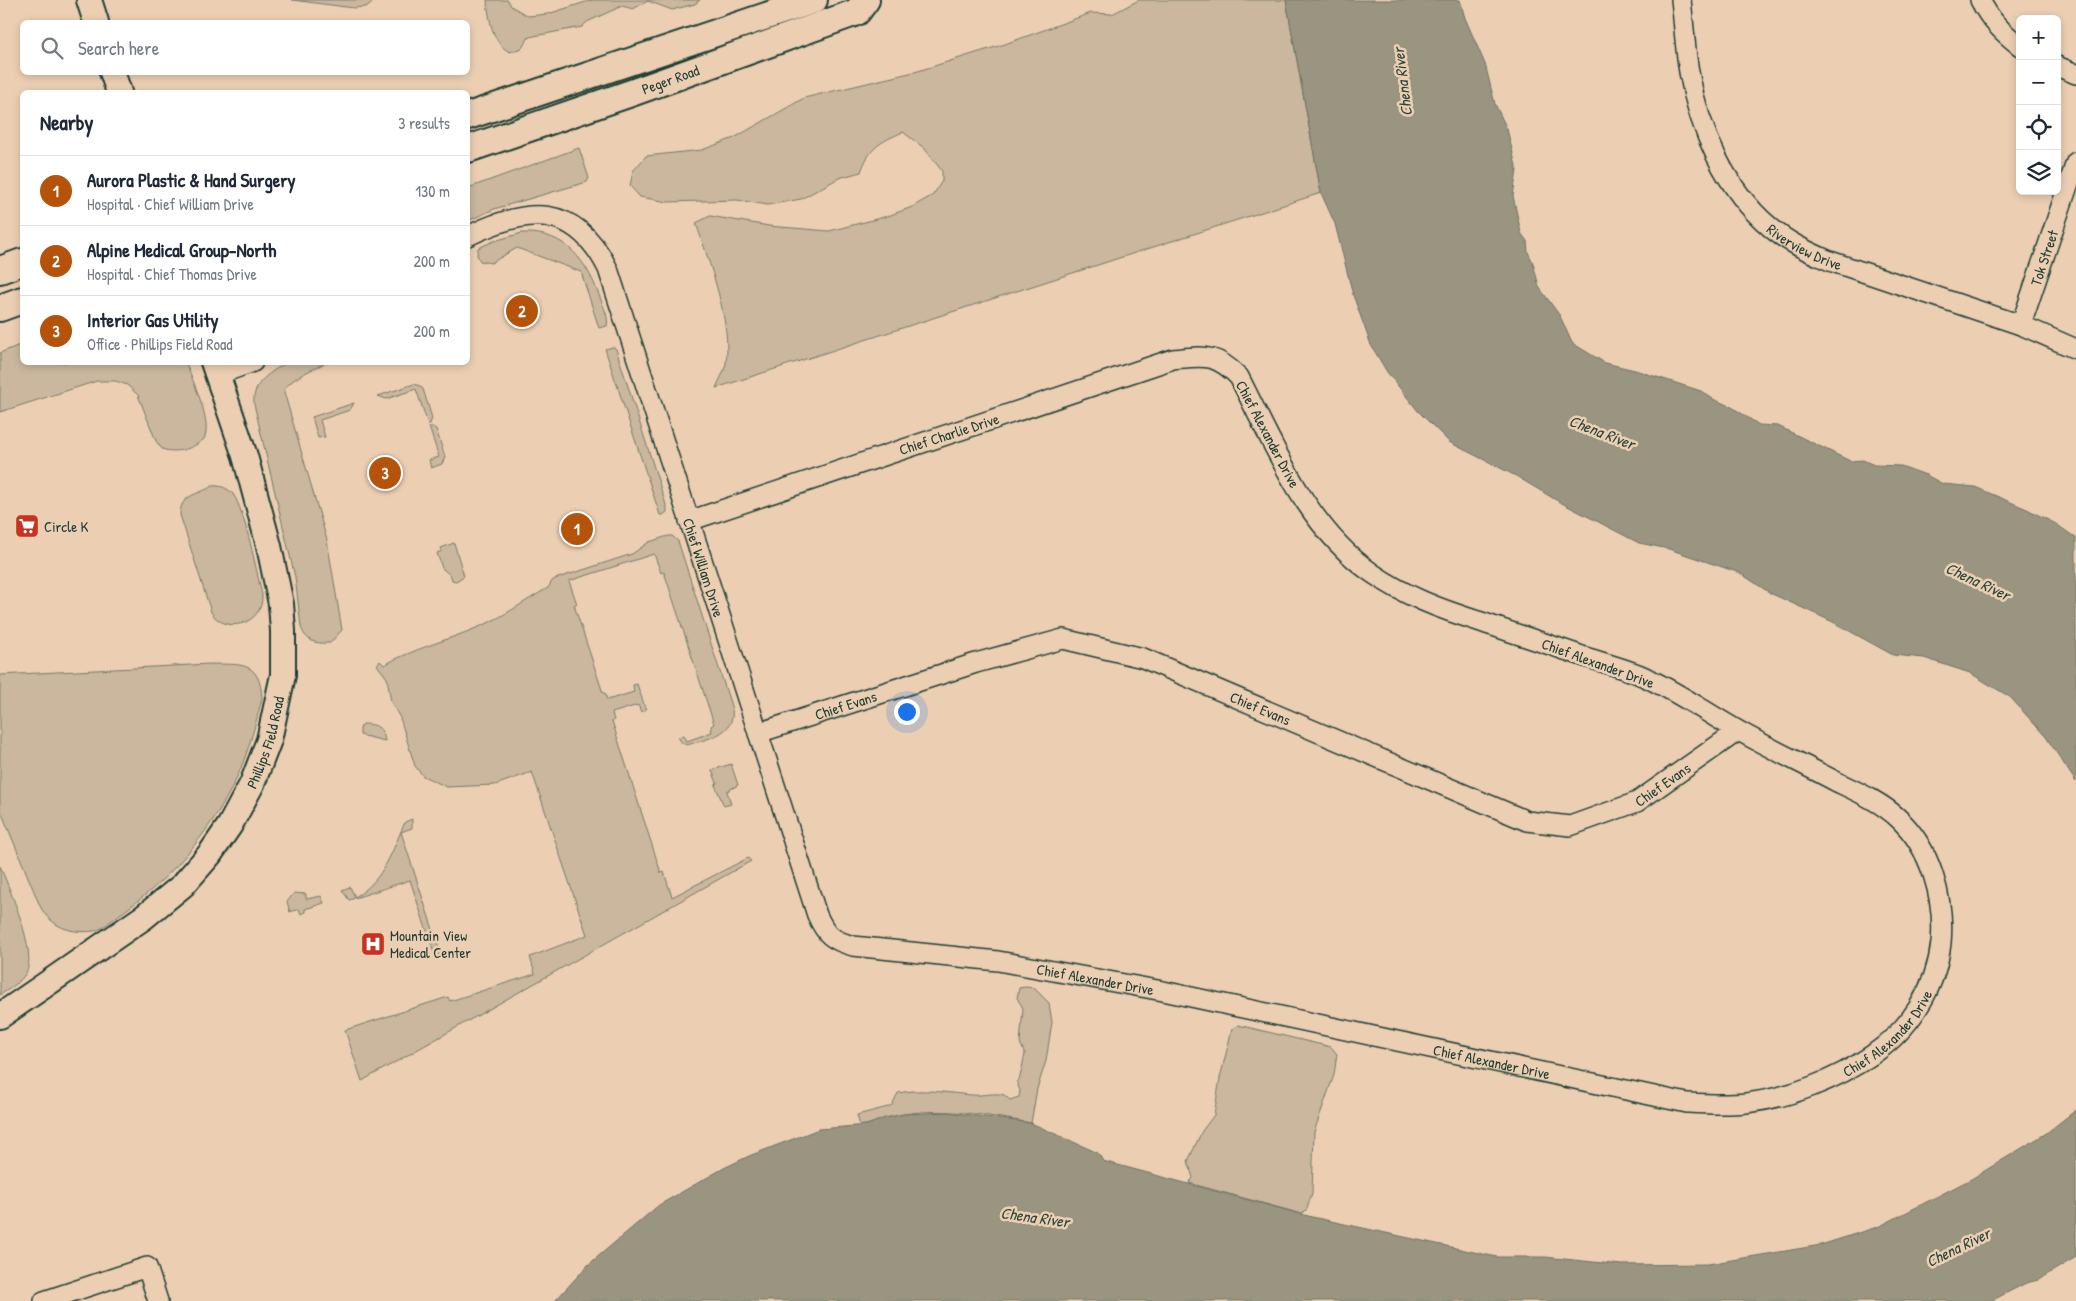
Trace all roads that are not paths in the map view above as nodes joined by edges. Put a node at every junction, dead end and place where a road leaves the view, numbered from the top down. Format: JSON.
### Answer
{"nodes":[{"id":1,"x":89,"y":0,"type":"edge"},
{"id":2,"x":814,"y":0,"type":"edge"},
{"id":3,"x":866,"y":0,"type":"edge"},
{"id":4,"x":1681,"y":0,"type":"edge"},
{"id":5,"x":1980,"y":0,"type":"edge"},
{"id":6,"x":762,"y":8,"type":"edge"},
{"id":7,"x":95,"y":20,"type":"edge"},
{"id":8,"x":2016,"y":43,"type":"edge"},
{"id":9,"x":2061,"y":68,"type":"edge"},
{"id":10,"x":2076,"y":74,"type":"edge"},
{"id":11,"x":113,"y":75,"type":"edge"},
{"id":12,"x":118,"y":90,"type":"edge"},
{"id":13,"x":470,"y":115,"type":"edge"},
{"id":14,"x":470,"y":149,"type":"edge"},
{"id":15,"x":2076,"y":162,"type":"edge"},
{"id":16,"x":470,"y":235,"type":"edge"},
{"id":17,"x":20,"y":263,"type":"edge"},
{"id":18,"x":0,"y":270,"type":"edge"},
{"id":19,"x":20,"y":301,"type":"edge"},
{"id":20,"x":0,"y":308,"type":"edge"},
{"id":21,"x":2021,"y":325,"type":"junction"},
{"id":22,"x":2076,"y":348,"type":"edge"},
{"id":23,"x":1212,"y":358,"type":"joint"},
{"id":24,"x":237,"y":365,"type":"edge"},
{"id":25,"x":215,"y":369,"type":"edge"},
{"id":26,"x":689,"y":521,"type":"junction"},
{"id":27,"x":1738,"y":731,"type":"junction"},
{"id":28,"x":758,"y":733,"type":"junction"},
{"id":29,"x":824,"y":931,"type":"joint"},
{"id":30,"x":0,"y":1016,"type":"edge"},
{"id":31,"x":44,"y":1301,"type":"edge"},
{"id":32,"x":158,"y":1301,"type":"edge"}],
"edges":[{"from":1,"to":7,"type":"street"},
{"from":2,"to":6,"type":"main road","name":"Peger Road"},
{"from":3,"to":14,"type":"main road","name":"Peger Road"},
{"from":4,"to":21,"type":"street","name":"Riverview Drive"},
{"from":5,"to":8,"type":"street"},
{"from":6,"to":13,"type":"main road","name":"Peger Road"},
{"from":9,"to":10,"type":"street"},
{"from":11,"to":12,"type":"street"},
{"from":15,"to":21,"type":"street","name":"Tok Street"},
{"from":16,"to":26,"type":"street","name":"Chief William Drive"},
{"from":17,"to":18,"type":"main road"},
{"from":19,"to":20,"type":"main road"},
{"from":21,"to":22,"type":"street","name":"Riverview Drive"},
{"from":23,"to":26,"type":"street","name":"Chief Charlie Drive"},
{"from":23,"to":27,"type":"street","name":"Chief Alexander Drive"},
{"from":24,"to":25,"type":"street"},
{"from":25,"to":30,"type":"street","name":"Phillips Field Road"},
{"from":26,"to":28,"type":"street","name":"Chief William Drive"},
{"from":27,"to":28,"type":"street","name":"Chief Evans"},
{"from":27,"to":29,"type":"street","name":"Chief Alexander Drive"},
{"from":28,"to":29,"type":"street","name":"Chief William Drive"},
{"from":31,"to":32,"type":"street"}]}
